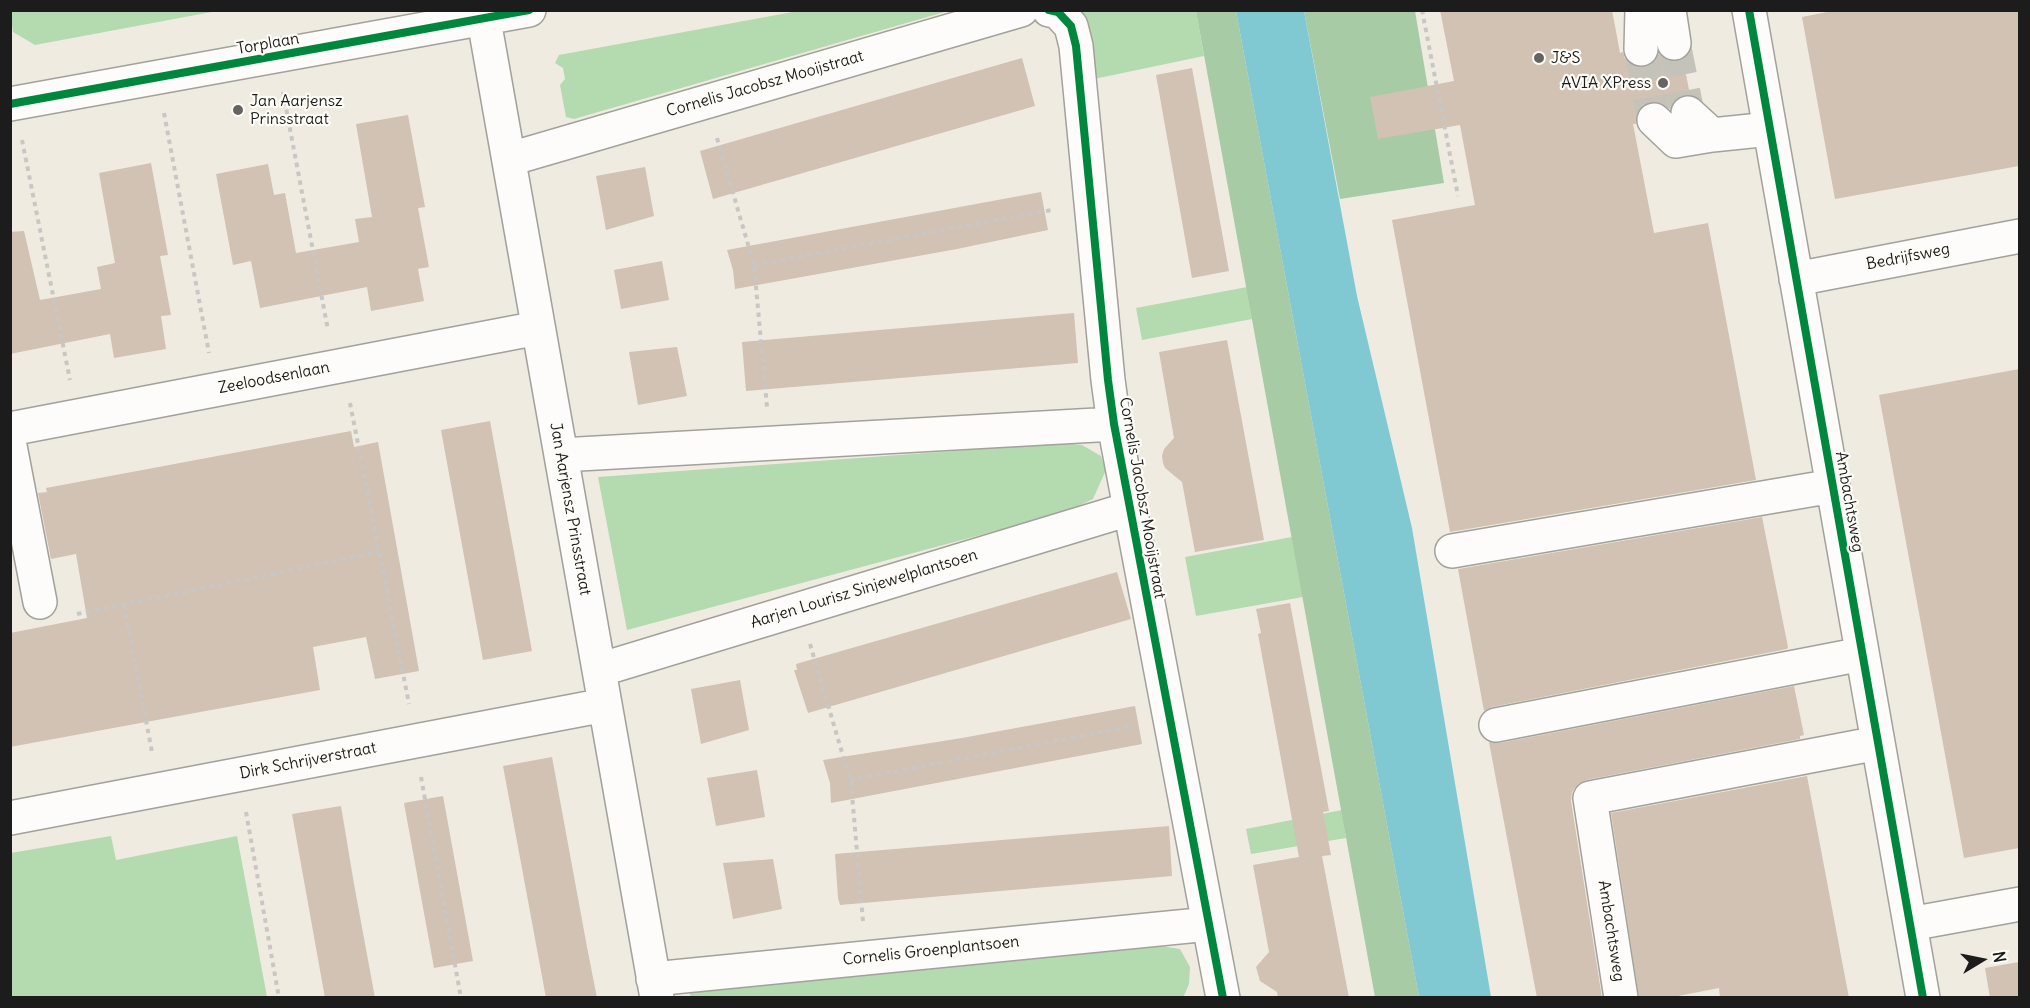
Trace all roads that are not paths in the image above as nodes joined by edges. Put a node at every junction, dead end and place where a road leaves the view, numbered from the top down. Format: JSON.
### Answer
{"nodes":[{"id":1,"x":530,"y":10,"type":"edge"},
{"id":2,"x":1021,"y":10,"type":"edge"},
{"id":3,"x":1049,"y":10,"type":"edge"},
{"id":4,"x":1642,"y":10,"type":"edge"},
{"id":5,"x":1669,"y":10,"type":"edge"},
{"id":6,"x":1749,"y":10,"type":"edge"},
{"id":7,"x":484,"y":20,"type":"junction"},
{"id":8,"x":1674,"y":43,"type":"tunnel mouth"},
{"id":9,"x":1641,"y":49,"type":"tunnel mouth"},
{"id":10,"x":13,"y":103,"type":"edge"},
{"id":11,"x":1688,"y":113,"type":"tunnel mouth"},
{"id":12,"x":1654,"y":120,"type":"tunnel mouth"},
{"id":13,"x":1770,"y":129,"type":"junction"},
{"id":14,"x":1712,"y":135,"type":"junction"},
{"id":15,"x":510,"y":159,"type":"junction"},
{"id":16,"x":2019,"y":236,"type":"edge"},
{"id":17,"x":1796,"y":279,"type":"junction"},
{"id":18,"x":537,"y":328,"type":"junction"},
{"id":19,"x":1114,"y":424,"type":"junction"},
{"id":20,"x":10,"y":429,"type":"edge"},
{"id":21,"x":10,"y":446,"type":"edge"},
{"id":22,"x":561,"y":455,"type":"junction"},
{"id":23,"x":1833,"y":486,"type":"junction"},
{"id":24,"x":1129,"y":509,"type":"junction"},
{"id":25,"x":1452,"y":551,"type":"dead end"},
{"id":26,"x":53,"y":609,"type":"road end"},
{"id":27,"x":1862,"y":654,"type":"junction"},
{"id":28,"x":598,"y":670,"type":"junction"},
{"id":29,"x":605,"y":705,"type":"junction"},
{"id":30,"x":1496,"y":725,"type":"dead end"},
{"id":31,"x":1878,"y":743,"type":"junction"},
{"id":32,"x":10,"y":818,"type":"edge"},
{"id":33,"x":2019,"y":904,"type":"edge"},
{"id":34,"x":1209,"y":924,"type":"junction"},
{"id":35,"x":1910,"y":924,"type":"junction"},
{"id":36,"x":655,"y":988,"type":"edge"},
{"id":37,"x":1223,"y":998,"type":"edge"},
{"id":38,"x":1621,"y":998,"type":"edge"},
{"id":39,"x":1923,"y":998,"type":"edge"}],
"edges":[{"from":1,"to":7,"type":"street","name":"Torplaan"},
{"from":2,"to":15,"type":"street","name":"Cornelis Jacobsz Mooijstraat"},
{"from":3,"to":19,"type":"street","name":"Cornelis Jacobsz Mooijstraat"},
{"from":4,"to":9,"type":"street"},
{"from":5,"to":8,"type":"street"},
{"from":6,"to":13,"type":"street","name":"Ambachtsweg"},
{"from":7,"to":10,"type":"street","name":"Torplaan"},
{"from":7,"to":15,"type":"street","name":"Jan Aarjensz Prinsstraat"},
{"from":11,"to":14,"type":"street"},
{"from":12,"to":14,"type":"street"},
{"from":13,"to":14,"type":"street"},
{"from":13,"to":17,"type":"street","name":"Ambachtsweg"},
{"from":15,"to":18,"type":"street","name":"Jan Aarjensz Prinsstraat"},
{"from":16,"to":17,"type":"street","name":"Bedrijfsweg"},
{"from":17,"to":23,"type":"street","name":"Ambachtsweg"},
{"from":18,"to":20,"type":"street","name":"Zeeloodsenlaan"},
{"from":18,"to":22,"type":"street","name":"Jan Aarjensz Prinsstraat"},
{"from":19,"to":22,"type":"street"},
{"from":19,"to":24,"type":"street","name":"Cornelis Jacobsz Mooijstraat"},
{"from":21,"to":26,"type":"street"},
{"from":22,"to":28,"type":"street","name":"Jan Aarjensz Prinsstraat"},
{"from":23,"to":25,"type":"street","name":"Ambachtsweg"},
{"from":23,"to":27,"type":"street","name":"Ambachtsweg"},
{"from":24,"to":28,"type":"street","name":"Aarjen Lourisz Sinjewelplantsoen"},
{"from":24,"to":34,"type":"street","name":"Cornelis Jacobsz Mooijstraat"},
{"from":27,"to":30,"type":"street"},
{"from":27,"to":31,"type":"street","name":"Ambachtsweg"},
{"from":28,"to":29,"type":"street","name":"Jan Aarjensz Prinsstraat"},
{"from":29,"to":32,"type":"street","name":"Dirk Schrijverstraat"},
{"from":29,"to":36,"type":"street","name":"Jan Aarjensz Prinsstraat"},
{"from":31,"to":35,"type":"street","name":"Ambachtsweg"},
{"from":31,"to":38,"type":"street","name":"Ambachtsweg"},
{"from":33,"to":35,"type":"street"},
{"from":34,"to":36,"type":"street","name":"Cornelis Groenplantsoen"},
{"from":34,"to":37,"type":"street","name":"Cornelis Jacobsz Mooijstraat"},
{"from":35,"to":39,"type":"street","name":"Ambachtsweg"}]}
